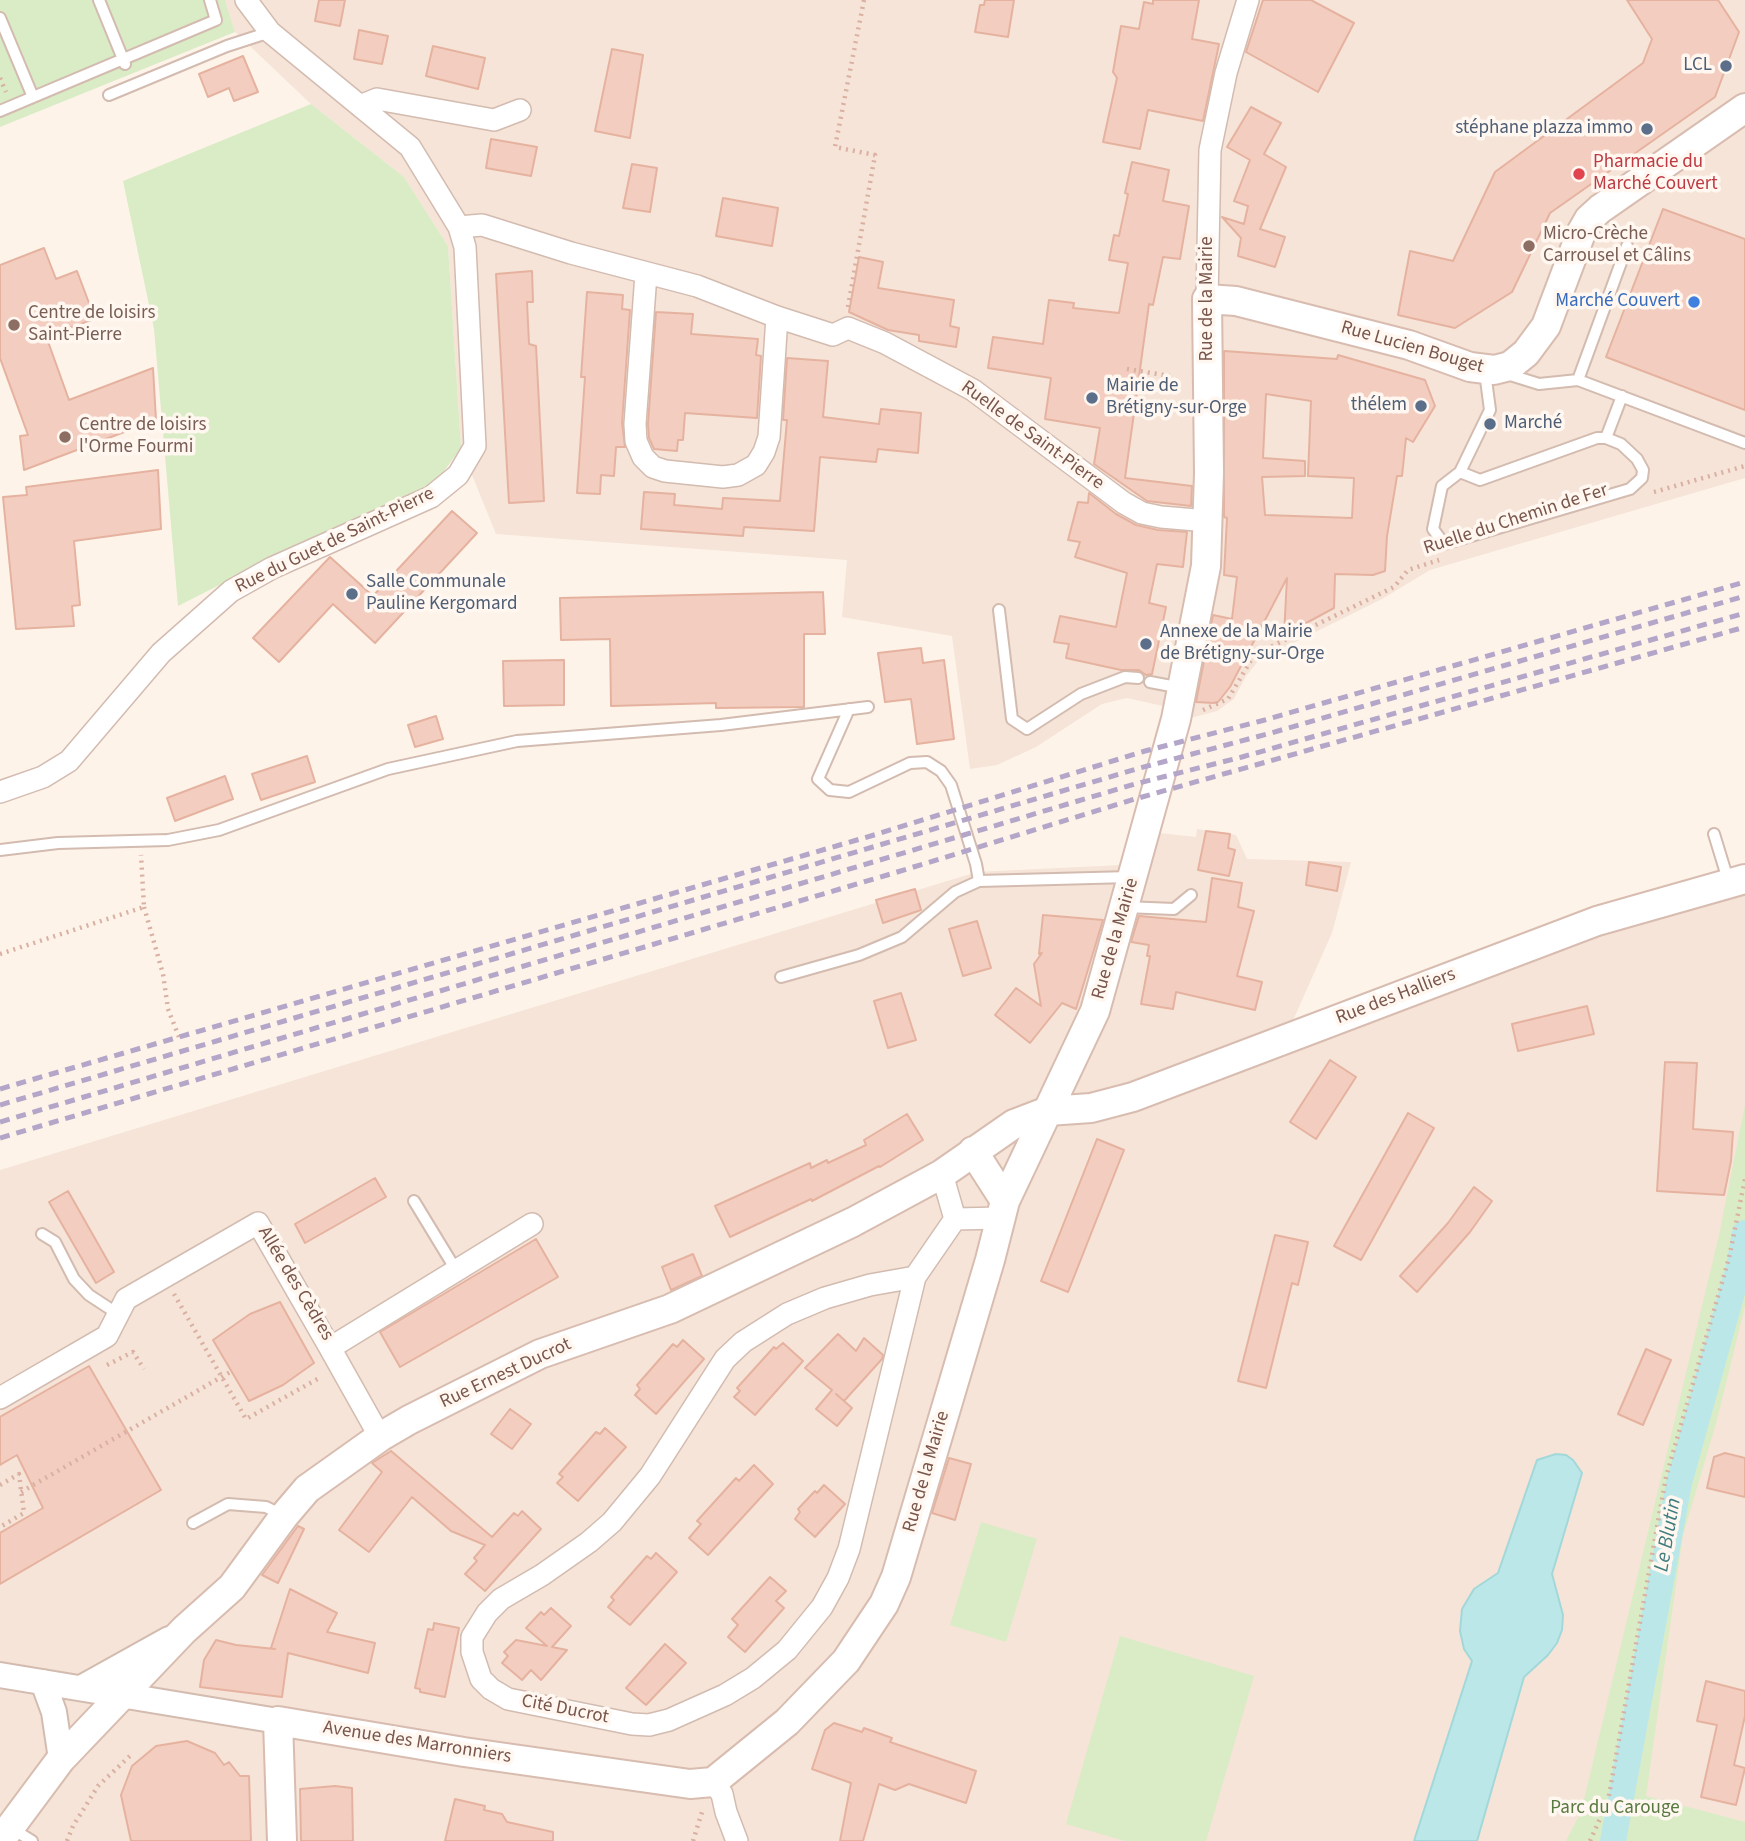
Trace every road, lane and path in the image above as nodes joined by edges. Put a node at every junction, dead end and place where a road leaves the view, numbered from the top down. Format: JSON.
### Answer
{"nodes":[{"id":1,"x":99,"y":0,"type":"edge"},
{"id":2,"x":210,"y":0,"type":"edge"},
{"id":3,"x":246,"y":0,"type":"edge"},
{"id":4,"x":864,"y":0,"type":"edge"},
{"id":5,"x":1248,"y":0,"type":"edge"},
{"id":6,"x":0,"y":18,"type":"edge"},
{"id":7,"x":270,"y":32,"type":"junction"},
{"id":8,"x":124,"y":61,"type":"junction"},
{"id":9,"x":109,"y":95,"type":"dead end"},
{"id":10,"x":33,"y":97,"type":"junction"},
{"id":11,"x":360,"y":106,"type":"junction"},
{"id":12,"x":1745,"y":108,"type":"edge"},
{"id":13,"x":520,"y":110,"type":"dead end"},
{"id":14,"x":0,"y":111,"type":"edge"},
{"id":15,"x":459,"y":227,"type":"junction"},
{"id":16,"x":1627,"y":246,"type":"dead end"},
{"id":17,"x":646,"y":274,"type":"junction"},
{"id":18,"x":1207,"y":299,"type":"junction"},
{"id":19,"x":777,"y":317,"type":"junction"},
{"id":20,"x":848,"y":328,"type":"junction"},
{"id":21,"x":1127,"y":369,"type":"dead end"},
{"id":22,"x":1490,"y":369,"type":"junction"},
{"id":23,"x":1170,"y":376,"type":"dead end"},
{"id":24,"x":1578,"y":380,"type":"junction"},
{"id":25,"x":1622,"y":396,"type":"junction"},
{"id":26,"x":1606,"y":438,"type":"junction"},
{"id":27,"x":1745,"y":443,"type":"edge"},
{"id":28,"x":1745,"y":466,"type":"edge"},
{"id":29,"x":1460,"y":472,"type":"junction"},
{"id":30,"x":1652,"y":492,"type":"dead end"},
{"id":31,"x":1208,"y":521,"type":"junction"},
{"id":32,"x":1446,"y":557,"type":"dead end"},
{"id":33,"x":999,"y":610,"type":"dead end"},
{"id":34,"x":1138,"y":678,"type":"dead end"},
{"id":35,"x":1150,"y":682,"type":"dead end"},
{"id":36,"x":1183,"y":688,"type":"junction"},
{"id":37,"x":868,"y":707,"type":"dead end"},
{"id":38,"x":849,"y":709,"type":"junction"},
{"id":39,"x":1176,"y":719,"type":"junction"},
{"id":40,"x":0,"y":792,"type":"edge"},
{"id":41,"x":1714,"y":834,"type":"dead end"},
{"id":42,"x":140,"y":841,"type":"junction"},
{"id":43,"x":0,"y":850,"type":"edge"},
{"id":44,"x":1133,"y":877,"type":"junction"},
{"id":45,"x":979,"y":881,"type":"junction"},
{"id":46,"x":1737,"y":881,"type":"edge"},
{"id":47,"x":1191,"y":895,"type":"dead end"},
{"id":48,"x":144,"y":907,"type":"junction"},
{"id":49,"x":1125,"y":907,"type":"junction"},
{"id":50,"x":0,"y":954,"type":"edge"},
{"id":51,"x":781,"y":977,"type":"dead end"},
{"id":52,"x":179,"y":1037,"type":"dead end"},
{"id":53,"x":1091,"y":1108,"type":"junction"},
{"id":54,"x":1048,"y":1111,"type":"junction"},
{"id":55,"x":973,"y":1152,"type":"junction"},
{"id":56,"x":1021,"y":1169,"type":"junction"},
{"id":57,"x":933,"y":1178,"type":"junction"},
{"id":58,"x":1745,"y":1179,"type":"edge"},
{"id":59,"x":414,"y":1201,"type":"dead end"},
{"id":60,"x":1003,"y":1210,"type":"junction"},
{"id":61,"x":955,"y":1219,"type":"junction"},
{"id":62,"x":532,"y":1224,"type":"dead end"},
{"id":63,"x":42,"y":1234,"type":"dead end"},
{"id":64,"x":456,"y":1270,"type":"junction"},
{"id":65,"x":164,"y":1277,"type":"junction"},
{"id":66,"x":915,"y":1277,"type":"junction"},
{"id":67,"x":118,"y":1314,"type":"junction"},
{"id":68,"x":335,"y":1357,"type":"junction"},
{"id":69,"x":232,"y":1371,"type":"dead end"},
{"id":70,"x":222,"y":1377,"type":"junction"},
{"id":71,"x":0,"y":1398,"type":"edge"},
{"id":72,"x":380,"y":1437,"type":"junction"},
{"id":73,"x":0,"y":1485,"type":"edge"},
{"id":74,"x":21,"y":1492,"type":"junction"},
{"id":75,"x":284,"y":1516,"type":"junction"},
{"id":76,"x":192,"y":1523,"type":"dead end"},
{"id":77,"x":0,"y":1527,"type":"edge"},
{"id":78,"x":184,"y":1630,"type":"junction"},
{"id":79,"x":0,"y":1675,"type":"edge"},
{"id":80,"x":43,"y":1682,"type":"junction"},
{"id":81,"x":81,"y":1688,"type":"junction"},
{"id":82,"x":122,"y":1695,"type":"junction"},
{"id":83,"x":278,"y":1721,"type":"junction"},
{"id":84,"x":132,"y":1754,"type":"dead end"},
{"id":85,"x":61,"y":1759,"type":"junction"},
{"id":86,"x":713,"y":1782,"type":"junction"},
{"id":87,"x":700,"y":1817,"type":"dead end"},
{"id":88,"x":14,"y":1836,"type":"edge"},
{"id":89,"x":67,"y":1841,"type":"edge"},
{"id":90,"x":282,"y":1841,"type":"edge"},
{"id":91,"x":693,"y":1841,"type":"edge"},
{"id":92,"x":737,"y":1841,"type":"edge"},
{"id":93,"x":1590,"y":1841,"type":"edge"}],
"edges":[{"from":1,"to":8,"type":"lane"},
{"from":2,"to":8,"type":"lane"},
{"from":3,"to":7,"type":"street","name":"Rue du Guet de Saint-Pierre"},
{"from":4,"to":20,"type":"path"},
{"from":5,"to":18,"type":"street","name":"Rue de la Mairie"},
{"from":6,"to":10,"type":"lane"},
{"from":7,"to":9,"type":"lane"},
{"from":7,"to":11,"type":"street","name":"Rue du Guet de Saint-Pierre"},
{"from":8,"to":10,"type":"lane"},
{"from":10,"to":14,"type":"lane"},
{"from":11,"to":13,"type":"street"},
{"from":11,"to":15,"type":"street","name":"Rue du Guet de Saint-Pierre"},
{"from":12,"to":22,"type":"main road","name":"Rue Lucien Bouget"},
{"from":15,"to":17,"type":"street","name":"Ruelle de Saint-Pierre"},
{"from":15,"to":40,"type":"street","name":"Rue du Guet de Saint-Pierre"},
{"from":16,"to":24,"type":"lane"},
{"from":17,"to":19,"type":"street","name":"Ruelle de Saint-Pierre"},
{"from":17,"to":19,"type":"street"},
{"from":18,"to":22,"type":"main road","name":"Rue Lucien Bouget"},
{"from":18,"to":31,"type":"main road","name":"Rue de la Mairie"},
{"from":19,"to":20,"type":"street","name":"Ruelle de Saint-Pierre"},
{"from":20,"to":31,"type":"street","name":"Ruelle de Saint-Pierre"},
{"from":21,"to":23,"type":"path"},
{"from":22,"to":24,"type":"lane"},
{"from":22,"to":29,"type":"lane"},
{"from":24,"to":25,"type":"lane"},
{"from":25,"to":26,"type":"lane"},
{"from":25,"to":27,"type":"lane"},
{"from":26,"to":29,"type":"lane"},
{"from":26,"to":29,"type":"lane"},
{"from":28,"to":30,"type":"path"},
{"from":31,"to":36,"type":"main road","name":"Rue de la Mairie"},
{"from":32,"to":39,"type":"path","name":"Ruelle du Chemin de Fer"},
{"from":33,"to":34,"type":"lane"},
{"from":35,"to":36,"type":"lane"},
{"from":36,"to":39,"type":"main road","name":"Rue de la Mairie"},
{"from":37,"to":38,"type":"lane"},
{"from":38,"to":42,"type":"lane"},
{"from":38,"to":45,"type":"lane"},
{"from":39,"to":44,"type":"main road","name":"Rue de la Mairie"},
{"from":41,"to":46,"type":"lane"},
{"from":42,"to":43,"type":"lane"},
{"from":42,"to":48,"type":"path"},
{"from":44,"to":45,"type":"lane"},
{"from":44,"to":49,"type":"main road","name":"Rue de la Mairie"},
{"from":45,"to":51,"type":"lane"},
{"from":46,"to":53,"type":"main road","name":"Rue des Halliers"},
{"from":47,"to":49,"type":"lane"},
{"from":48,"to":50,"type":"path"},
{"from":48,"to":52,"type":"path"},
{"from":49,"to":54,"type":"main road","name":"Rue de la Mairie"},
{"from":53,"to":54,"type":"main road","name":"Rue des Halliers"},
{"from":53,"to":56,"type":"main road"},
{"from":54,"to":55,"type":"main road","name":"Rue des Halliers"},
{"from":54,"to":56,"type":"main road","name":"Rue de la Mairie"},
{"from":55,"to":57,"type":"main road","name":"Rue Ernest Ducrot"},
{"from":55,"to":60,"type":"main road"},
{"from":56,"to":60,"type":"main road","name":"Rue de la Mairie"},
{"from":57,"to":61,"type":"street"},
{"from":57,"to":72,"type":"main road","name":"Rue Ernest Ducrot"},
{"from":58,"to":93,"type":"path"},
{"from":59,"to":64,"type":"lane"},
{"from":60,"to":61,"type":"street"},
{"from":60,"to":86,"type":"main road","name":"Rue de la Mairie"},
{"from":61,"to":66,"type":"street","name":"Cité Ducrot"},
{"from":62,"to":64,"type":"street","name":"Allée des Cèdres"},
{"from":63,"to":67,"type":"lane"},
{"from":64,"to":68,"type":"street","name":"Allée des Cèdres"},
{"from":65,"to":67,"type":"street","name":"Allée des Cèdres"},
{"from":65,"to":68,"type":"street","name":"Allée des Cèdres"},
{"from":65,"to":70,"type":"path"},
{"from":66,"to":66,"type":"street","name":"Cité Ducrot"},
{"from":67,"to":71,"type":"street","name":"Allée des Cèdres"},
{"from":68,"to":70,"type":"path"},
{"from":68,"to":72,"type":"street"},
{"from":69,"to":70,"type":"path"},
{"from":70,"to":74,"type":"path"},
{"from":72,"to":75,"type":"main road","name":"Rue Ernest Ducrot"},
{"from":73,"to":74,"type":"path"},
{"from":74,"to":77,"type":"path"},
{"from":75,"to":76,"type":"lane"},
{"from":75,"to":78,"type":"main road","name":"Rue Ernest Ducrot"},
{"from":78,"to":81,"type":"street"},
{"from":78,"to":82,"type":"main road","name":"Rue Ernest Ducrot"},
{"from":79,"to":80,"type":"street","name":"Avenue des Marronniers"},
{"from":80,"to":81,"type":"street","name":"Avenue des Marronniers"},
{"from":80,"to":85,"type":"street"},
{"from":81,"to":82,"type":"street","name":"Avenue des Marronniers"},
{"from":82,"to":83,"type":"street","name":"Avenue des Marronniers"},
{"from":82,"to":85,"type":"main road","name":"Rue Ernest Ducrot"},
{"from":83,"to":86,"type":"main road","name":"Avenue des Marronniers"},
{"from":83,"to":90,"type":"main road"},
{"from":84,"to":89,"type":"path"},
{"from":85,"to":88,"type":"main road","name":"Rue Ernest Ducrot"},
{"from":86,"to":92,"type":"street"},
{"from":87,"to":91,"type":"path"}]}
